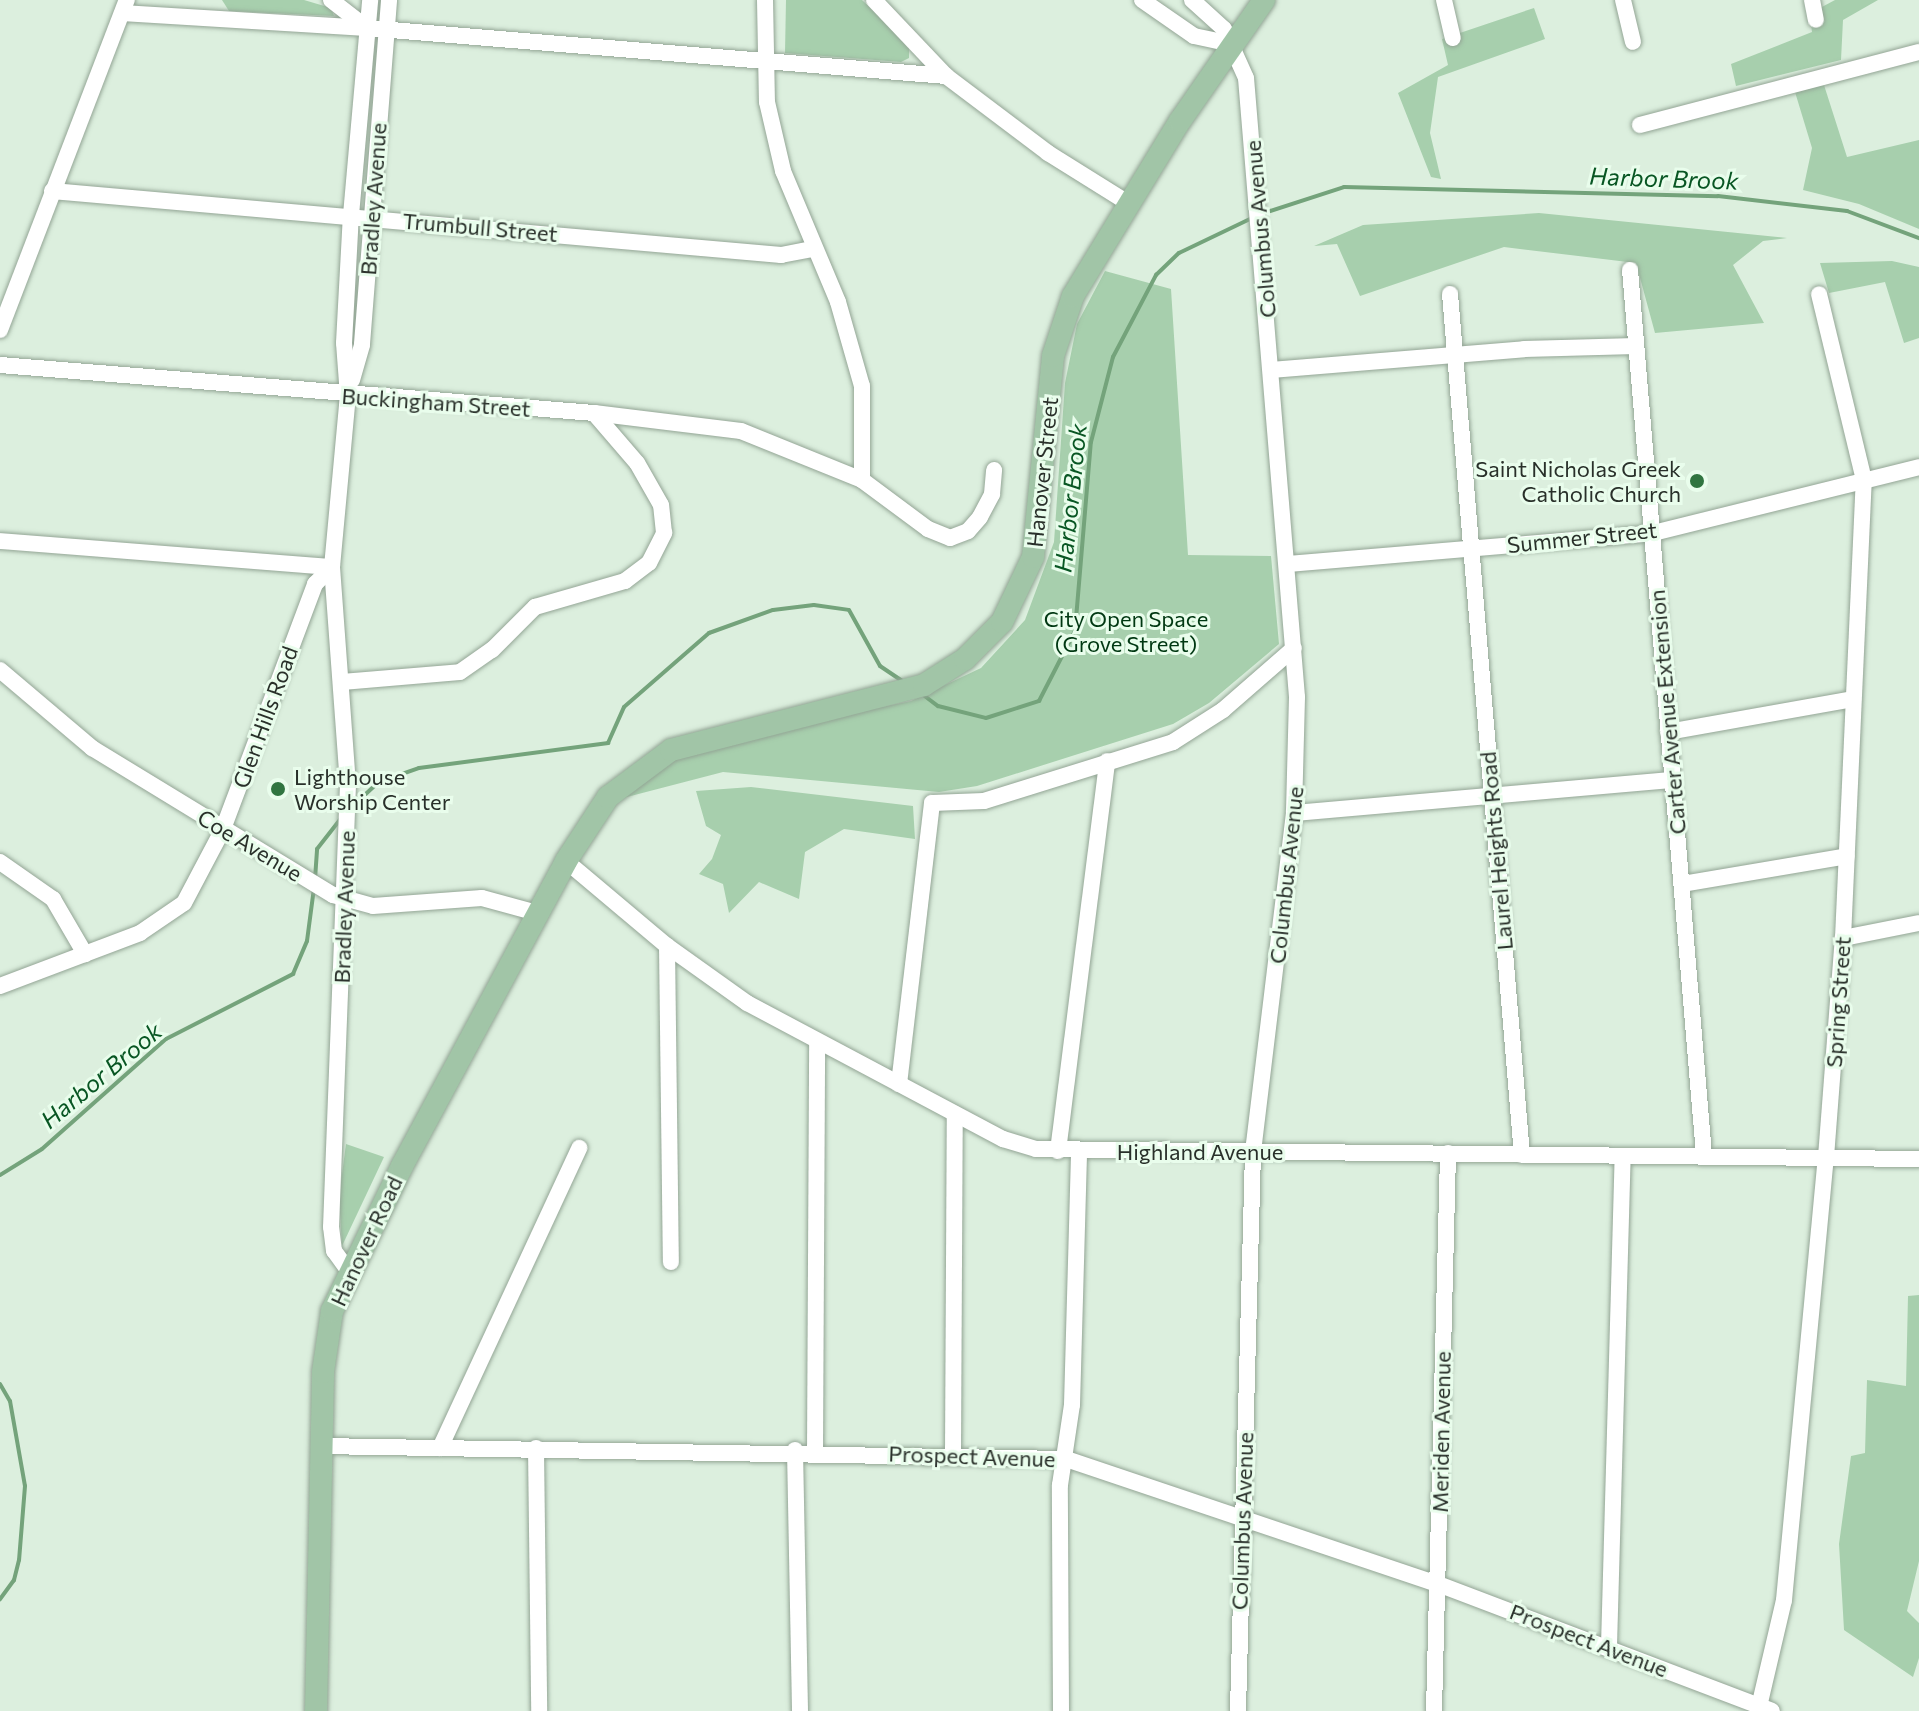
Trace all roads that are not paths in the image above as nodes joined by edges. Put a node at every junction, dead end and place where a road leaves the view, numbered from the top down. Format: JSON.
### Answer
{"nodes":[{"id":1,"x":203,"y":0,"type":"edge"},
{"id":2,"x":331,"y":0,"type":"edge"},
{"id":3,"x":370,"y":0,"type":"edge"},
{"id":4,"x":389,"y":0,"type":"edge"},
{"id":5,"x":765,"y":0,"type":"edge"},
{"id":6,"x":874,"y":0,"type":"edge"},
{"id":7,"x":1142,"y":0,"type":"edge"},
{"id":8,"x":1192,"y":0,"type":"edge"},
{"id":9,"x":1264,"y":0,"type":"edge"},
{"id":10,"x":1444,"y":0,"type":"edge"},
{"id":11,"x":1623,"y":0,"type":"edge"},
{"id":12,"x":1812,"y":0,"type":"edge"},
{"id":13,"x":124,"y":7,"type":"edge"},
{"id":14,"x":200,"y":18,"type":"junction"},
{"id":15,"x":1816,"y":20,"type":"dead end"},
{"id":16,"x":367,"y":28,"type":"junction"},
{"id":17,"x":386,"y":32,"type":"junction"},
{"id":18,"x":1453,"y":38,"type":"dead end"},
{"id":19,"x":1633,"y":42,"type":"dead end"},
{"id":20,"x":1231,"y":44,"type":"junction"},
{"id":21,"x":1919,"y":52,"type":"edge"},
{"id":22,"x":764,"y":62,"type":"junction"},
{"id":23,"x":946,"y":76,"type":"junction"},
{"id":24,"x":1640,"y":125,"type":"dead end"},
{"id":25,"x":52,"y":191,"type":"junction"},
{"id":26,"x":1128,"y":203,"type":"junction"},
{"id":27,"x":351,"y":215,"type":"junction"},
{"id":28,"x":372,"y":216,"type":"junction"},
{"id":29,"x":811,"y":249,"type":"junction"},
{"id":30,"x":1630,"y":270,"type":"dead end"},
{"id":31,"x":1450,"y":294,"type":"dead end"},
{"id":32,"x":1819,"y":294,"type":"dead end"},
{"id":33,"x":0,"y":330,"type":"edge"},
{"id":34,"x":1636,"y":346,"type":"junction"},
{"id":35,"x":1455,"y":354,"type":"junction"},
{"id":36,"x":0,"y":365,"type":"edge"},
{"id":37,"x":1271,"y":370,"type":"junction"},
{"id":38,"x":348,"y":396,"type":"junction"},
{"id":39,"x":594,"y":413,"type":"junction"},
{"id":40,"x":1919,"y":467,"type":"edge"},
{"id":41,"x":994,"y":470,"type":"dead end"},
{"id":42,"x":862,"y":480,"type":"junction"},
{"id":43,"x":1864,"y":480,"type":"junction"},
{"id":44,"x":1653,"y":533,"type":"junction"},
{"id":45,"x":0,"y":541,"type":"edge"},
{"id":46,"x":1471,"y":548,"type":"junction"},
{"id":47,"x":1287,"y":564,"type":"junction"},
{"id":48,"x":332,"y":567,"type":"junction"},
{"id":49,"x":1294,"y":648,"type":"junction"},
{"id":50,"x":0,"y":670,"type":"edge"},
{"id":51,"x":342,"y":682,"type":"junction"},
{"id":52,"x":1853,"y":699,"type":"junction"},
{"id":53,"x":1668,"y":732,"type":"junction"},
{"id":54,"x":1107,"y":761,"type":"junction"},
{"id":55,"x":1672,"y":780,"type":"junction"},
{"id":56,"x":1492,"y":796,"type":"junction"},
{"id":57,"x":1294,"y":813,"type":"junction"},
{"id":58,"x":223,"y":829,"type":"junction"},
{"id":59,"x":1847,"y":856,"type":"junction"},
{"id":60,"x":566,"y":861,"type":"junction"},
{"id":61,"x":0,"y":862,"type":"edge"},
{"id":62,"x":1682,"y":884,"type":"junction"},
{"id":63,"x":344,"y":900,"type":"junction"},
{"id":64,"x":537,"y":913,"type":"junction"},
{"id":65,"x":1919,"y":923,"type":"edge"},
{"id":66,"x":1843,"y":938,"type":"junction"},
{"id":67,"x":667,"y":946,"type":"junction"},
{"id":68,"x":85,"y":954,"type":"junction"},
{"id":69,"x":0,"y":986,"type":"edge"},
{"id":70,"x":817,"y":1041,"type":"junction"},
{"id":71,"x":899,"y":1084,"type":"junction"},
{"id":72,"x":955,"y":1114,"type":"junction"},
{"id":73,"x":579,"y":1148,"type":"dead end"},
{"id":74,"x":1058,"y":1151,"type":"junction"},
{"id":75,"x":1079,"y":1152,"type":"junction"},
{"id":76,"x":1253,"y":1152,"type":"junction"},
{"id":77,"x":1448,"y":1153,"type":"junction"},
{"id":78,"x":1522,"y":1155,"type":"junction"},
{"id":79,"x":1704,"y":1155,"type":"junction"},
{"id":80,"x":1623,"y":1156,"type":"junction"},
{"id":81,"x":1826,"y":1157,"type":"junction"},
{"id":82,"x":1919,"y":1159,"type":"edge"},
{"id":83,"x":671,"y":1262,"type":"dead end"},
{"id":84,"x":348,"y":1270,"type":"junction"},
{"id":85,"x":320,"y":1446,"type":"junction"},
{"id":86,"x":440,"y":1448,"type":"junction"},
{"id":87,"x":536,"y":1448,"type":"junction"},
{"id":88,"x":795,"y":1450,"type":"junction"},
{"id":89,"x":815,"y":1451,"type":"junction"},
{"id":90,"x":953,"y":1454,"type":"junction"},
{"id":91,"x":1066,"y":1459,"type":"junction"},
{"id":92,"x":1242,"y":1518,"type":"junction"},
{"id":93,"x":1438,"y":1584,"type":"junction"},
{"id":94,"x":1609,"y":1646,"type":"junction"},
{"id":95,"x":1763,"y":1709,"type":"edge"},
{"id":96,"x":316,"y":1711,"type":"edge"},
{"id":97,"x":539,"y":1711,"type":"edge"},
{"id":98,"x":800,"y":1711,"type":"edge"},
{"id":99,"x":1061,"y":1711,"type":"edge"},
{"id":100,"x":1238,"y":1711,"type":"edge"},
{"id":101,"x":1434,"y":1711,"type":"edge"}],
"edges":[{"from":1,"to":14,"type":"street"},
{"from":2,"to":16,"type":"street"},
{"from":3,"to":16,"type":"street","name":"Bradley Avenue"},
{"from":4,"to":17,"type":"street","name":"Bradley Avenue"},
{"from":5,"to":22,"type":"street"},
{"from":6,"to":23,"type":"street"},
{"from":7,"to":20,"type":"street"},
{"from":8,"to":20,"type":"street","name":"Columbus Avenue"},
{"from":9,"to":20,"type":"main road","name":"Hanover Street"},
{"from":10,"to":18,"type":"street"},
{"from":11,"to":19,"type":"street"},
{"from":12,"to":15,"type":"street"},
{"from":13,"to":14,"type":"street"},
{"from":13,"to":25,"type":"street"},
{"from":14,"to":16,"type":"street"},
{"from":16,"to":17,"type":"street"},
{"from":16,"to":27,"type":"street","name":"Bradley Avenue"},
{"from":17,"to":22,"type":"street"},
{"from":17,"to":28,"type":"street","name":"Bradley Avenue"},
{"from":20,"to":26,"type":"main road","name":"Hanover Street"},
{"from":20,"to":37,"type":"street","name":"Columbus Avenue"},
{"from":21,"to":24,"type":"street"},
{"from":22,"to":23,"type":"street"},
{"from":22,"to":29,"type":"street"},
{"from":23,"to":26,"type":"street"},
{"from":25,"to":27,"type":"street","name":"Trumbull Street"},
{"from":25,"to":33,"type":"street"},
{"from":26,"to":60,"type":"main road","name":"Hanover Street"},
{"from":27,"to":28,"type":"street","name":"Trumbull Street"},
{"from":27,"to":38,"type":"street","name":"Bradley Avenue"},
{"from":28,"to":29,"type":"street","name":"Trumbull Street"},
{"from":28,"to":38,"type":"street","name":"Bradley Avenue"},
{"from":29,"to":42,"type":"street"},
{"from":30,"to":34,"type":"street","name":"Carter Avenue Extension"},
{"from":31,"to":35,"type":"street","name":"Laurel Heights Road"},
{"from":32,"to":43,"type":"street","name":"Spring Street"},
{"from":34,"to":35,"type":"street"},
{"from":34,"to":44,"type":"street","name":"Carter Avenue Extension"},
{"from":35,"to":37,"type":"street"},
{"from":35,"to":46,"type":"street","name":"Laurel Heights Road"},
{"from":36,"to":38,"type":"street","name":"Buckingham Street"},
{"from":37,"to":47,"type":"street","name":"Columbus Avenue"},
{"from":38,"to":39,"type":"street","name":"Buckingham Street"},
{"from":38,"to":48,"type":"street","name":"Bradley Avenue"},
{"from":39,"to":42,"type":"street","name":"Buckingham Street"},
{"from":39,"to":51,"type":"street"},
{"from":40,"to":43,"type":"street","name":"Summer Street"},
{"from":41,"to":42,"type":"street","name":"Buckingham Street"},
{"from":43,"to":44,"type":"street","name":"Summer Street"},
{"from":43,"to":52,"type":"street","name":"Spring Street"},
{"from":44,"to":46,"type":"street","name":"Summer Street"},
{"from":44,"to":53,"type":"street","name":"Carter Avenue Extension"},
{"from":45,"to":48,"type":"street"},
{"from":46,"to":47,"type":"street","name":"Summer Street"},
{"from":46,"to":56,"type":"street","name":"Laurel Heights Road"},
{"from":47,"to":49,"type":"street","name":"Columbus Avenue"},
{"from":48,"to":51,"type":"street","name":"Bradley Avenue"},
{"from":48,"to":58,"type":"street","name":"Glen Hills Road"},
{"from":49,"to":54,"type":"street"},
{"from":49,"to":57,"type":"street","name":"Columbus Avenue"},
{"from":50,"to":58,"type":"street","name":"Coe Avenue"},
{"from":51,"to":63,"type":"street","name":"Bradley Avenue"},
{"from":52,"to":53,"type":"street"},
{"from":52,"to":59,"type":"street","name":"Spring Street"},
{"from":53,"to":55,"type":"street","name":"Carter Avenue Extension"},
{"from":54,"to":71,"type":"street"},
{"from":54,"to":74,"type":"street"},
{"from":55,"to":56,"type":"street"},
{"from":55,"to":62,"type":"street","name":"Carter Avenue Extension"},
{"from":56,"to":57,"type":"street"},
{"from":56,"to":78,"type":"street","name":"Laurel Heights Road"},
{"from":57,"to":76,"type":"street","name":"Columbus Avenue"},
{"from":58,"to":63,"type":"street","name":"Coe Avenue"},
{"from":58,"to":68,"type":"street","name":"Glen Hills Road"},
{"from":59,"to":62,"type":"street"},
{"from":59,"to":66,"type":"street","name":"Spring Street"},
{"from":60,"to":64,"type":"main road","name":"Hanover Road"},
{"from":60,"to":67,"type":"street","name":"Highland Avenue"},
{"from":61,"to":68,"type":"street"},
{"from":62,"to":79,"type":"street","name":"Carter Avenue Extension"},
{"from":63,"to":64,"type":"street","name":"Coe Avenue"},
{"from":63,"to":84,"type":"street","name":"Bradley Avenue"},
{"from":64,"to":84,"type":"main road","name":"Hanover Road"},
{"from":65,"to":66,"type":"street"},
{"from":66,"to":81,"type":"street","name":"Spring Street"},
{"from":67,"to":70,"type":"street","name":"Highland Avenue"},
{"from":67,"to":83,"type":"street"},
{"from":68,"to":69,"type":"street","name":"Glen Hills Road"},
{"from":70,"to":71,"type":"street","name":"Highland Avenue"},
{"from":70,"to":89,"type":"street"},
{"from":71,"to":72,"type":"street","name":"Highland Avenue"},
{"from":72,"to":74,"type":"street","name":"Highland Avenue"},
{"from":72,"to":90,"type":"street"},
{"from":73,"to":86,"type":"street"},
{"from":74,"to":75,"type":"street","name":"Highland Avenue"},
{"from":75,"to":76,"type":"street","name":"Highland Avenue"},
{"from":75,"to":91,"type":"street"},
{"from":76,"to":77,"type":"street","name":"Highland Avenue"},
{"from":76,"to":92,"type":"street","name":"Columbus Avenue"},
{"from":77,"to":78,"type":"street","name":"Highland Avenue"},
{"from":77,"to":93,"type":"street","name":"Meriden Avenue"},
{"from":78,"to":80,"type":"street","name":"Highland Avenue"},
{"from":79,"to":80,"type":"street","name":"Highland Avenue"},
{"from":79,"to":81,"type":"street","name":"Highland Avenue"},
{"from":80,"to":94,"type":"street"},
{"from":81,"to":82,"type":"street","name":"Highland Avenue"},
{"from":81,"to":95,"type":"street","name":"Spring Street"},
{"from":84,"to":85,"type":"main road","name":"Hanover Road"},
{"from":85,"to":86,"type":"street","name":"Prospect Avenue"},
{"from":85,"to":96,"type":"main road","name":"Hanover Road"},
{"from":86,"to":87,"type":"street","name":"Prospect Avenue"},
{"from":87,"to":88,"type":"street","name":"Prospect Avenue"},
{"from":87,"to":97,"type":"street"},
{"from":88,"to":89,"type":"street","name":"Prospect Avenue"},
{"from":88,"to":98,"type":"street"},
{"from":89,"to":90,"type":"street","name":"Prospect Avenue"},
{"from":90,"to":91,"type":"street","name":"Prospect Avenue"},
{"from":91,"to":92,"type":"street","name":"Prospect Avenue"},
{"from":91,"to":99,"type":"street"},
{"from":92,"to":93,"type":"street","name":"Prospect Avenue"},
{"from":92,"to":100,"type":"street","name":"Columbus Avenue"},
{"from":93,"to":94,"type":"street","name":"Prospect Avenue"},
{"from":93,"to":101,"type":"street","name":"Meriden Avenue"},
{"from":94,"to":95,"type":"street","name":"Prospect Avenue"}]}
